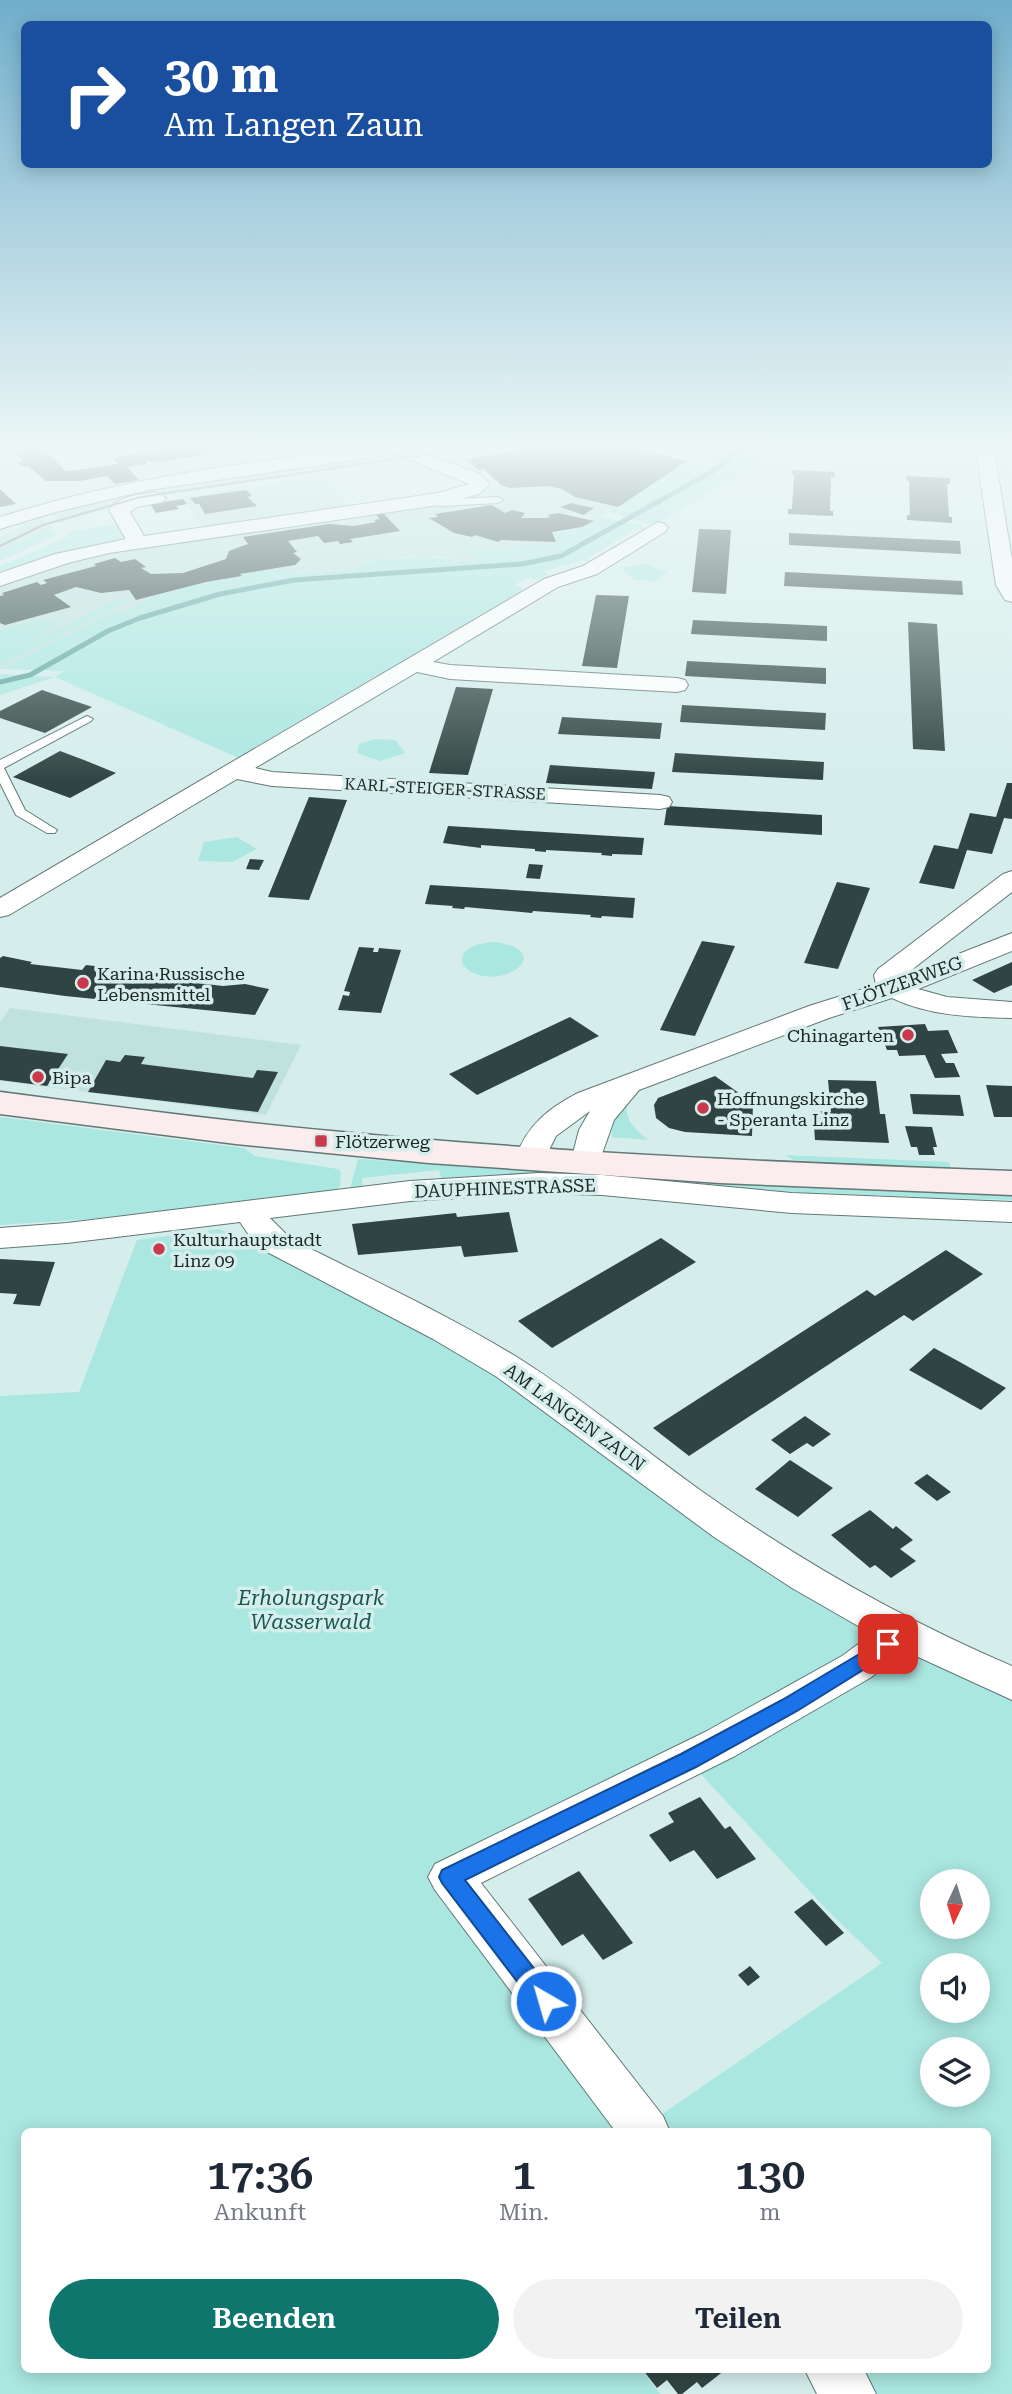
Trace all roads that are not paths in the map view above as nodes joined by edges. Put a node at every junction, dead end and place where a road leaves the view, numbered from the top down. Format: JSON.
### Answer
{"nodes":[{"id":1,"x":57,"y":560,"type":"edge"},
{"id":2,"x":607,"y":560,"type":"edge"},
{"id":3,"x":1006,"y":560,"type":"edge"},
{"id":4,"x":0,"y":580,"type":"edge"},
{"id":5,"x":1012,"y":596,"type":"edge"},
{"id":6,"x":413,"y":664,"type":"junction"},
{"id":7,"x":677,"y":685,"type":"dead end"},
{"id":8,"x":87,"y":719,"type":"dead end"},
{"id":9,"x":0,"y":767,"type":"edge"},
{"id":10,"x":232,"y":771,"type":"junction"},
{"id":11,"x":660,"y":802,"type":"dead end"},
{"id":12,"x":51,"y":830,"type":"dead end"},
{"id":13,"x":1012,"y":879,"type":"edge"},
{"id":14,"x":0,"y":909,"type":"edge"},
{"id":15,"x":1012,"y":941,"type":"edge"},
{"id":16,"x":895,"y":989,"type":"junction"},
{"id":17,"x":1012,"y":1010,"type":"edge"},
{"id":18,"x":634,"y":1083,"type":"junction"},
{"id":19,"x":0,"y":1102,"type":"edge"},
{"id":20,"x":531,"y":1157,"type":"junction"},
{"id":21,"x":586,"y":1161,"type":"junction"},
{"id":22,"x":1012,"y":1183,"type":"edge"},
{"id":23,"x":251,"y":1210,"type":"junction"},
{"id":24,"x":1012,"y":1212,"type":"edge"},
{"id":25,"x":0,"y":1238,"type":"edge"},
{"id":26,"x":894,"y":1638,"type":"junction"},
{"id":27,"x":1012,"y":1684,"type":"edge"},
{"id":28,"x":643,"y":2128,"type":"edge"},
{"id":29,"x":833,"y":2373,"type":"edge"},
{"id":30,"x":849,"y":2394,"type":"edge"}],
"edges":[{"from":1,"to":4,"type":"street"},
{"from":2,"to":6,"type":"street"},
{"from":3,"to":5,"type":"street"},
{"from":6,"to":7,"type":"street"},
{"from":6,"to":10,"type":"street"},
{"from":8,"to":9,"type":"lane"},
{"from":9,"to":12,"type":"lane"},
{"from":10,"to":11,"type":"street","name":"KARL-STEIGER-STRASSE"},
{"from":10,"to":14,"type":"street"},
{"from":13,"to":16,"type":"street"},
{"from":15,"to":16,"type":"street","name":"FLÖTZERWEG"},
{"from":16,"to":17,"type":"street"},
{"from":16,"to":18,"type":"street","name":"FLÖTZERWEG"},
{"from":18,"to":20,"type":"street","name":"FLÖTZERWEG"},
{"from":18,"to":21,"type":"street","name":"FLÖTZERWEG"},
{"from":19,"to":20,"type":"main road","name":"DAUPHINESTRASSE"},
{"from":20,"to":21,"type":"main road","name":"DAUPHINESTRASSE"},
{"from":21,"to":22,"type":"main road","name":"DAUPHINESTRASSE"},
{"from":23,"to":24,"type":"street","name":"DAUPHINESTRASSE"},
{"from":23,"to":25,"type":"street","name":"DAUPHINESTRASSE"},
{"from":23,"to":26,"type":"street","name":"AM LANGEN ZAUN"},
{"from":26,"to":27,"type":"street","name":"AM LANGEN ZAUN"},
{"from":26,"to":28,"type":"street"},
{"from":29,"to":30,"type":"street"}]}
